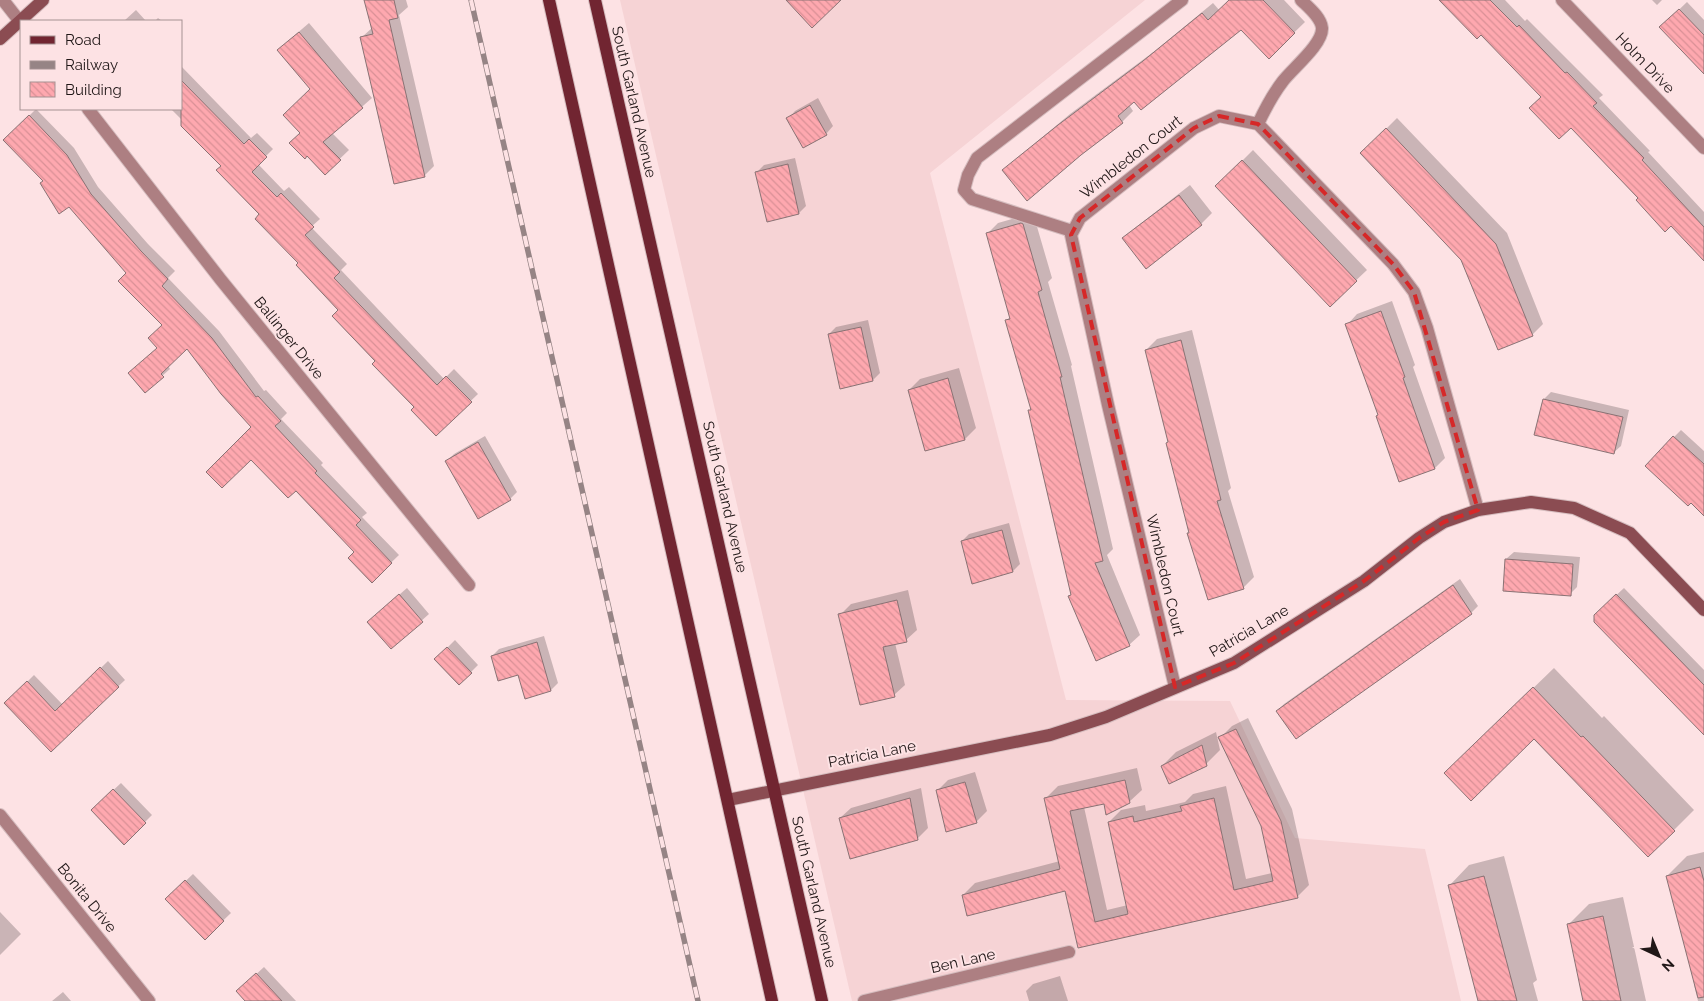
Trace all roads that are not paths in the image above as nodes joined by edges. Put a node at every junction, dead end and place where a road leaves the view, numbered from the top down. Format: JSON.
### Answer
{"nodes":[{"id":1,"x":3,"y":0,"type":"edge"},
{"id":2,"x":43,"y":0,"type":"edge"},
{"id":3,"x":549,"y":0,"type":"edge"},
{"id":4,"x":595,"y":0,"type":"edge"},
{"id":5,"x":1182,"y":0,"type":"edge"},
{"id":6,"x":1301,"y":0,"type":"edge"},
{"id":7,"x":1562,"y":0,"type":"edge"},
{"id":8,"x":23,"y":20,"type":"edge"},
{"id":9,"x":20,"y":21,"type":"edge"},
{"id":10,"x":20,"y":23,"type":"edge"},
{"id":11,"x":0,"y":39,"type":"edge"},
{"id":12,"x":89,"y":110,"type":"edge"},
{"id":13,"x":1258,"y":124,"type":"junction"},
{"id":14,"x":1704,"y":148,"type":"edge"},
{"id":15,"x":1072,"y":231,"type":"junction"},
{"id":16,"x":1478,"y":510,"type":"junction"},
{"id":17,"x":469,"y":585,"type":"dead end"},
{"id":18,"x":1704,"y":610,"type":"edge"},
{"id":19,"x":1175,"y":687,"type":"junction"},
{"id":20,"x":774,"y":790,"type":"junction"},
{"id":21,"x":728,"y":800,"type":"junction"},
{"id":22,"x":0,"y":815,"type":"edge"},
{"id":23,"x":1069,"y":952,"type":"dead end"},
{"id":24,"x":149,"y":1001,"type":"edge"},
{"id":25,"x":772,"y":1001,"type":"edge"},
{"id":26,"x":822,"y":1001,"type":"edge"},
{"id":27,"x":864,"y":1001,"type":"edge"}],
"edges":[{"from":1,"to":9,"type":"street"},
{"from":2,"to":8,"type":"street"},
{"from":3,"to":21,"type":"main road"},
{"from":4,"to":20,"type":"main road","name":"South Garland Avenue"},
{"from":5,"to":15,"type":"street"},
{"from":6,"to":13,"type":"street"},
{"from":7,"to":14,"type":"street","name":"Holm Drive"},
{"from":10,"to":11,"type":"street"},
{"from":12,"to":17,"type":"street","name":"Ballinger Drive"},
{"from":13,"to":15,"type":"street","name":"Wimbledon Court"},
{"from":13,"to":16,"type":"street"},
{"from":15,"to":19,"type":"street","name":"Wimbledon Court"},
{"from":16,"to":18,"type":"street","name":"Patricia Lane"},
{"from":16,"to":19,"type":"street","name":"Patricia Lane"},
{"from":19,"to":20,"type":"street","name":"Patricia Lane"},
{"from":20,"to":21,"type":"street","name":"Patricia Lane"},
{"from":20,"to":26,"type":"main road","name":"South Garland Avenue"},
{"from":21,"to":25,"type":"main road"},
{"from":22,"to":24,"type":"street","name":"Bonita Drive"},
{"from":23,"to":27,"type":"street","name":"Ben Lane"}]}
